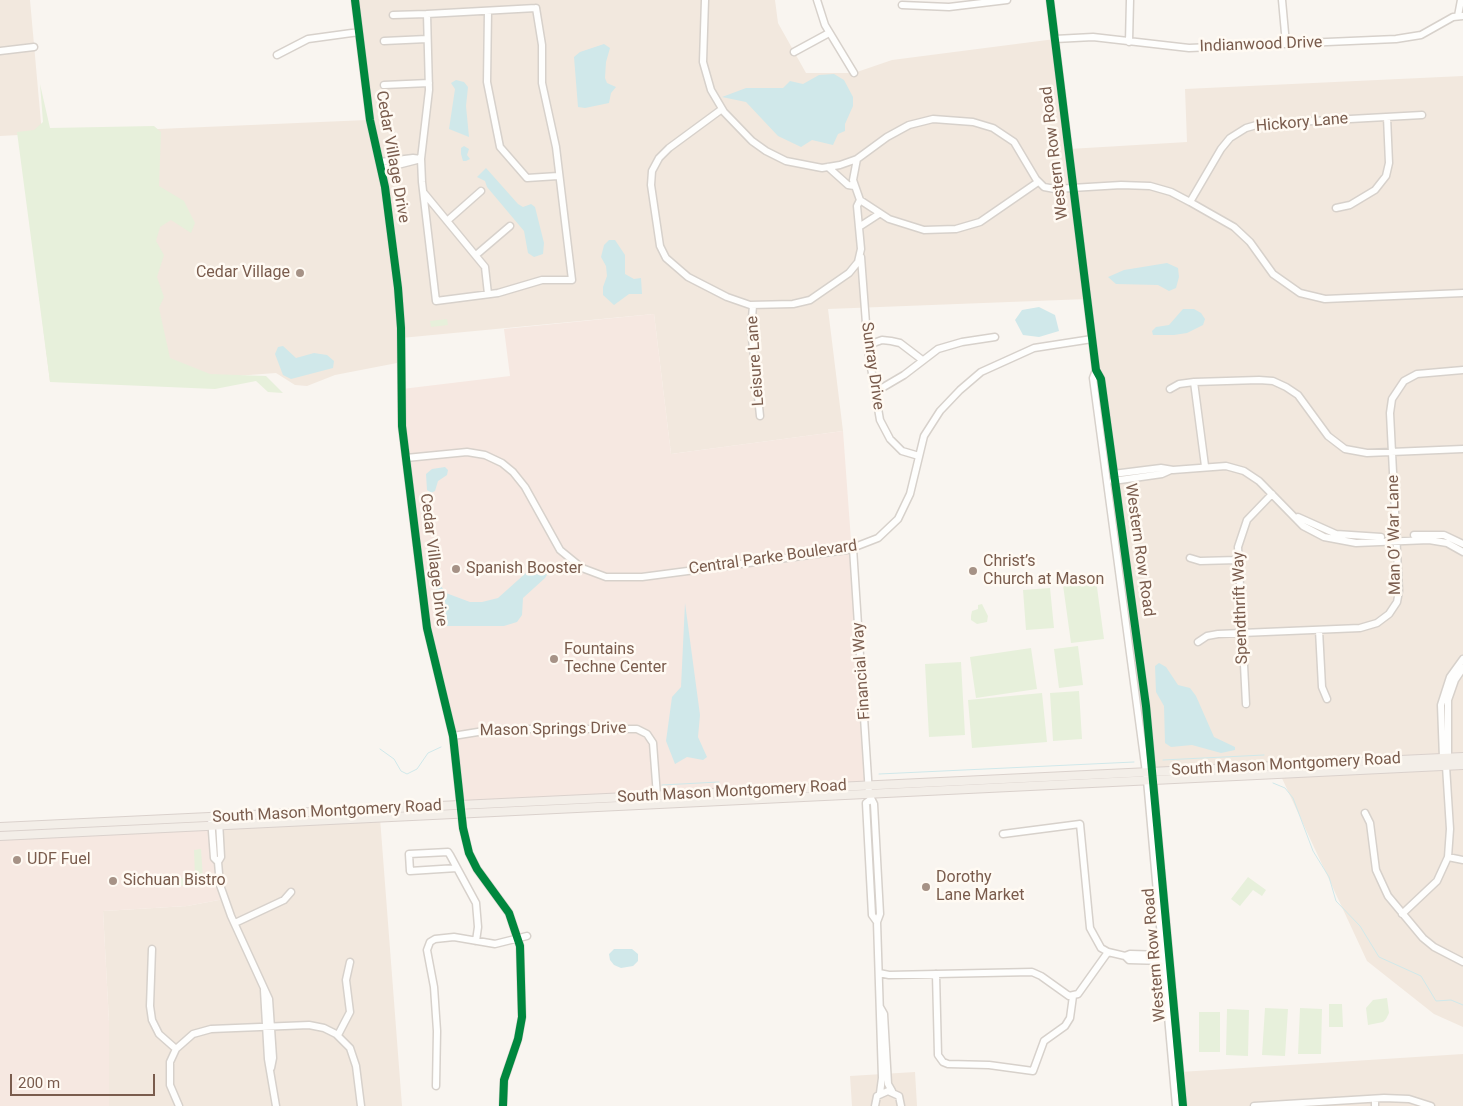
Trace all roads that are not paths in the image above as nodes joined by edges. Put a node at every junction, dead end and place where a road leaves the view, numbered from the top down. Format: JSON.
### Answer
{"nodes":[{"id":1,"x":355,"y":0,"type":"edge"},
{"id":2,"x":705,"y":0,"type":"edge"},
{"id":3,"x":817,"y":0,"type":"edge"},
{"id":4,"x":1007,"y":0,"type":"edge"},
{"id":5,"x":1050,"y":0,"type":"edge"},
{"id":6,"x":1130,"y":0,"type":"edge"},
{"id":7,"x":1282,"y":0,"type":"edge"},
{"id":8,"x":1461,"y":0,"type":"edge"},
{"id":9,"x":967,"y":3,"type":"edge"},
{"id":10,"x":902,"y":5,"type":"dead end"},
{"id":11,"x":488,"y":11,"type":"junction"},
{"id":12,"x":427,"y":14,"type":"junction"},
{"id":13,"x":393,"y":15,"type":"dead end"},
{"id":14,"x":1460,"y":16,"type":"edge"},
{"id":15,"x":359,"y":32,"type":"junction"},
{"id":16,"x":829,"y":33,"type":"junction"},
{"id":17,"x":427,"y":39,"type":"junction"},
{"id":18,"x":1055,"y":39,"type":"junction"},
{"id":19,"x":384,"y":41,"type":"dead end"},
{"id":20,"x":1129,"y":42,"type":"junction"},
{"id":21,"x":1286,"y":44,"type":"junction"},
{"id":22,"x":34,"y":46,"type":"dead end"},
{"id":23,"x":0,"y":51,"type":"edge"},
{"id":24,"x":794,"y":52,"type":"dead end"},
{"id":25,"x":277,"y":55,"type":"dead end"},
{"id":26,"x":854,"y":73,"type":"dead end"},
{"id":27,"x":429,"y":82,"type":"junction"},
{"id":28,"x":384,"y":85,"type":"dead end"},
{"id":29,"x":722,"y":109,"type":"junction"},
{"id":30,"x":1422,"y":115,"type":"dead end"},
{"id":31,"x":1388,"y":117,"type":"junction"},
{"id":32,"x":421,"y":159,"type":"junction"},
{"id":33,"x":858,"y":160,"type":"junction"},
{"id":34,"x":381,"y":166,"type":"junction"},
{"id":35,"x":828,"y":167,"type":"junction"},
{"id":36,"x":558,"y":176,"type":"junction"},
{"id":37,"x":1038,"y":182,"type":"junction"},
{"id":38,"x":854,"y":186,"type":"junction"},
{"id":39,"x":1072,"y":188,"type":"junction"},
{"id":40,"x":481,"y":191,"type":"dead end"},
{"id":41,"x":423,"y":192,"type":"junction"},
{"id":42,"x":860,"y":200,"type":"junction"},
{"id":43,"x":1190,"y":202,"type":"junction"},
{"id":44,"x":1336,"y":208,"type":"dead end"},
{"id":45,"x":879,"y":214,"type":"junction"},
{"id":46,"x":447,"y":221,"type":"junction"},
{"id":47,"x":510,"y":226,"type":"dead end"},
{"id":48,"x":859,"y":227,"type":"junction"},
{"id":49,"x":476,"y":255,"type":"junction"},
{"id":50,"x":860,"y":256,"type":"junction"},
{"id":51,"x":1463,"y":293,"type":"edge"},
{"id":52,"x":488,"y":294,"type":"junction"},
{"id":53,"x":752,"y":306,"type":"junction"},
{"id":54,"x":995,"y":338,"type":"dead end"},
{"id":55,"x":1092,"y":339,"type":"junction"},
{"id":56,"x":868,"y":346,"type":"junction"},
{"id":57,"x":921,"y":359,"type":"junction"},
{"id":58,"x":1096,"y":370,"type":"junction"},
{"id":59,"x":1463,"y":370,"type":"edge"},
{"id":60,"x":1194,"y":382,"type":"junction"},
{"id":61,"x":1170,"y":389,"type":"dead end"},
{"id":62,"x":875,"y":392,"type":"junction"},
{"id":63,"x":760,"y":416,"type":"dead end"},
{"id":64,"x":1463,"y":449,"type":"edge"},
{"id":65,"x":1392,"y":452,"type":"junction"},
{"id":66,"x":919,"y":456,"type":"junction"},
{"id":67,"x":406,"y":458,"type":"junction"},
{"id":68,"x":1205,"y":466,"type":"junction"},
{"id":69,"x":1115,"y":477,"type":"junction"},
{"id":70,"x":1107,"y":478,"type":"junction"},
{"id":71,"x":1272,"y":494,"type":"junction"},
{"id":72,"x":1397,"y":538,"type":"junction"},
{"id":73,"x":1463,"y":544,"type":"edge"},
{"id":74,"x":853,"y":548,"type":"junction"},
{"id":75,"x":1463,"y":552,"type":"edge"},
{"id":76,"x":1190,"y":558,"type":"dead end"},
{"id":77,"x":1238,"y":560,"type":"junction"},
{"id":78,"x":1319,"y":630,"type":"junction"},
{"id":79,"x":1242,"y":633,"type":"junction"},
{"id":80,"x":1198,"y":642,"type":"dead end"},
{"id":81,"x":1463,"y":659,"type":"edge"},
{"id":82,"x":1463,"y":668,"type":"edge"},
{"id":83,"x":1327,"y":700,"type":"dead end"},
{"id":84,"x":1246,"y":704,"type":"dead end"},
{"id":85,"x":453,"y":736,"type":"junction"},
{"id":86,"x":1463,"y":756,"type":"edge"},
{"id":87,"x":1446,"y":757,"type":"junction"},
{"id":88,"x":1463,"y":765,"type":"edge"},
{"id":89,"x":1446,"y":766,"type":"junction"},
{"id":90,"x":1150,"y":776,"type":"junction"},
{"id":91,"x":870,"y":793,"type":"junction"},
{"id":92,"x":658,"y":796,"type":"junction"},
{"id":93,"x":462,"y":805,"type":"junction"},
{"id":94,"x":1365,"y":813,"type":"dead end"},
{"id":95,"x":462,"y":814,"type":"junction"},
{"id":96,"x":215,"y":822,"type":"junction"},
{"id":97,"x":0,"y":827,"type":"edge"},
{"id":98,"x":1003,"y":834,"type":"dead end"},
{"id":99,"x":0,"y":836,"type":"edge"},
{"id":100,"x":1448,"y":857,"type":"junction"},
{"id":101,"x":1463,"y":860,"type":"edge"},
{"id":102,"x":457,"y":868,"type":"junction"},
{"id":103,"x":291,"y":892,"type":"dead end"},
{"id":104,"x":1402,"y":914,"type":"junction"},
{"id":105,"x":235,"y":923,"type":"junction"},
{"id":106,"x":527,"y":936,"type":"dead end"},
{"id":107,"x":518,"y":938,"type":"junction"},
{"id":108,"x":476,"y":941,"type":"junction"},
{"id":109,"x":152,"y":949,"type":"dead end"},
{"id":110,"x":1108,"y":952,"type":"junction"},
{"id":111,"x":1166,"y":958,"type":"junction"},
{"id":112,"x":350,"y":962,"type":"dead end"},
{"id":113,"x":1463,"y":962,"type":"edge"},
{"id":114,"x":879,"y":973,"type":"junction"},
{"id":115,"x":936,"y":974,"type":"junction"},
{"id":116,"x":1073,"y":996,"type":"junction"},
{"id":117,"x":880,"y":1007,"type":"junction"},
{"id":118,"x":269,"y":1027,"type":"junction"},
{"id":119,"x":338,"y":1035,"type":"junction"},
{"id":120,"x":176,"y":1049,"type":"junction"},
{"id":121,"x":436,"y":1086,"type":"dead end"},
{"id":122,"x":892,"y":1091,"type":"junction"},
{"id":123,"x":880,"y":1093,"type":"junction"},
{"id":124,"x":1375,"y":1098,"type":"junction"},
{"id":125,"x":1301,"y":1104,"type":"edge"},
{"id":126,"x":179,"y":1106,"type":"edge"},
{"id":127,"x":276,"y":1106,"type":"edge"},
{"id":128,"x":361,"y":1106,"type":"edge"},
{"id":129,"x":503,"y":1106,"type":"edge"},
{"id":130,"x":875,"y":1106,"type":"edge"},
{"id":131,"x":901,"y":1106,"type":"edge"},
{"id":132,"x":1176,"y":1106,"type":"edge"},
{"id":133,"x":1183,"y":1106,"type":"edge"},
{"id":134,"x":1254,"y":1106,"type":"edge"},
{"id":135,"x":1375,"y":1106,"type":"edge"},
{"id":136,"x":1430,"y":1106,"type":"edge"}],
"edges":[{"from":1,"to":15,"type":"street","name":"Cedar Village Drive"},
{"from":2,"to":29,"type":"street"},
{"from":3,"to":16,"type":"street"},
{"from":4,"to":9,"type":"street"},
{"from":5,"to":18,"type":"street","name":"Western Row Road"},
{"from":6,"to":20,"type":"street"},
{"from":7,"to":21,"type":"street"},
{"from":8,"to":14,"type":"street"},
{"from":9,"to":10,"type":"street"},
{"from":11,"to":12,"type":"street"},
{"from":11,"to":36,"type":"street"},
{"from":11,"to":36,"type":"street"},
{"from":12,"to":13,"type":"street"},
{"from":12,"to":17,"type":"street"},
{"from":14,"to":21,"type":"street","name":"Indianwood Drive"},
{"from":15,"to":25,"type":"street"},
{"from":15,"to":34,"type":"street","name":"Cedar Village Drive"},
{"from":16,"to":24,"type":"street"},
{"from":16,"to":26,"type":"street"},
{"from":17,"to":19,"type":"street"},
{"from":17,"to":27,"type":"street"},
{"from":18,"to":20,"type":"street","name":"Indianwood Drive"},
{"from":18,"to":39,"type":"street","name":"Western Row Road"},
{"from":20,"to":21,"type":"street","name":"Indianwood Drive"},
{"from":22,"to":23,"type":"street"},
{"from":27,"to":28,"type":"street"},
{"from":27,"to":32,"type":"street"},
{"from":29,"to":35,"type":"street"},
{"from":29,"to":53,"type":"street"},
{"from":30,"to":31,"type":"street","name":"Hickory Lane"},
{"from":31,"to":43,"type":"street","name":"Hickory Lane"},
{"from":31,"to":44,"type":"street"},
{"from":32,"to":34,"type":"street"},
{"from":32,"to":41,"type":"street"},
{"from":33,"to":35,"type":"street"},
{"from":33,"to":37,"type":"street"},
{"from":33,"to":38,"type":"street"},
{"from":34,"to":67,"type":"street","name":"Cedar Village Drive"},
{"from":35,"to":38,"type":"street"},
{"from":36,"to":52,"type":"street"},
{"from":37,"to":39,"type":"street"},
{"from":37,"to":45,"type":"street"},
{"from":38,"to":42,"type":"street"},
{"from":39,"to":43,"type":"street"},
{"from":39,"to":55,"type":"street","name":"Western Row Road"},
{"from":40,"to":46,"type":"street"},
{"from":41,"to":46,"type":"street"},
{"from":41,"to":52,"type":"street"},
{"from":42,"to":45,"type":"street"},
{"from":42,"to":48,"type":"street","name":"Sunray Drive"},
{"from":43,"to":51,"type":"street"},
{"from":45,"to":48,"type":"street"},
{"from":46,"to":49,"type":"street"},
{"from":47,"to":49,"type":"street"},
{"from":48,"to":50,"type":"street","name":"Sunray Drive"},
{"from":49,"to":52,"type":"street"},
{"from":50,"to":53,"type":"street"},
{"from":50,"to":56,"type":"street","name":"Sunray Drive"},
{"from":53,"to":63,"type":"street","name":"Leisure Lane"},
{"from":54,"to":57,"type":"street"},
{"from":55,"to":58,"type":"street","name":"Western Row Road"},
{"from":55,"to":66,"type":"street","name":"Central Parke Boulevard"},
{"from":56,"to":57,"type":"street"},
{"from":56,"to":62,"type":"street","name":"Sunray Drive"},
{"from":57,"to":62,"type":"street"},
{"from":58,"to":69,"type":"street","name":"Western Row Road"},
{"from":58,"to":70,"type":"street","name":"Western Row Road"},
{"from":59,"to":65,"type":"street","name":"Man O’ War Lane"},
{"from":60,"to":61,"type":"street"},
{"from":60,"to":65,"type":"street"},
{"from":60,"to":68,"type":"street"},
{"from":62,"to":66,"type":"street","name":"Sunray Drive"},
{"from":64,"to":65,"type":"street"},
{"from":65,"to":72,"type":"street","name":"Man O’ War Lane"},
{"from":66,"to":74,"type":"street","name":"Central Parke Boulevard"},
{"from":67,"to":74,"type":"street","name":"Central Parke Boulevard"},
{"from":67,"to":85,"type":"street","name":"Cedar Village Drive"},
{"from":68,"to":69,"type":"street"},
{"from":68,"to":71,"type":"street"},
{"from":69,"to":70,"type":"street"},
{"from":69,"to":90,"type":"street","name":"Western Row Road"},
{"from":70,"to":90,"type":"street","name":"Western Row Road"},
{"from":71,"to":72,"type":"street"},
{"from":71,"to":77,"type":"street","name":"Spendthrift Way"},
{"from":72,"to":73,"type":"street"},
{"from":72,"to":75,"type":"street"},
{"from":72,"to":78,"type":"street","name":"Man O’ War Lane"},
{"from":74,"to":91,"type":"street","name":"Financial Way"},
{"from":76,"to":77,"type":"street"},
{"from":77,"to":79,"type":"street","name":"Spendthrift Way"},
{"from":78,"to":79,"type":"street","name":"Man O’ War Lane"},
{"from":78,"to":83,"type":"street"},
{"from":79,"to":80,"type":"street","name":"Man O’ War Lane"},
{"from":79,"to":84,"type":"street","name":"Spendthrift Way"},
{"from":81,"to":87,"type":"street"},
{"from":82,"to":87,"type":"street"},
{"from":85,"to":92,"type":"street","name":"Mason Springs Drive"},
{"from":85,"to":93,"type":"street","name":"Cedar Village Drive"},
{"from":86,"to":87,"type":"main road","name":"South Mason Montgomery Road"},
{"from":87,"to":89,"type":"street"},
{"from":87,"to":90,"type":"main road","name":"South Mason Montgomery Road"},
{"from":88,"to":89,"type":"main road","name":"South Mason Montgomery Road"},
{"from":89,"to":90,"type":"main road","name":"South Mason Montgomery Road"},
{"from":89,"to":100,"type":"street"},
{"from":90,"to":91,"type":"main road","name":"South Mason Montgomery Road"},
{"from":90,"to":111,"type":"street","name":"Western Row Road"},
{"from":91,"to":92,"type":"main road","name":"South Mason Montgomery Road"},
{"from":91,"to":95,"type":"main road","name":"South Mason Montgomery Road"},
{"from":91,"to":114,"type":"street","name":"Financial Way"},
{"from":92,"to":93,"type":"main road","name":"South Mason Montgomery Road"},
{"from":93,"to":95,"type":"street","name":"Cedar Village Drive"},
{"from":93,"to":96,"type":"main road","name":"South Mason Montgomery Road"},
{"from":94,"to":104,"type":"street"},
{"from":95,"to":96,"type":"main road","name":"South Mason Montgomery Road"},
{"from":95,"to":107,"type":"street","name":"Cedar Village Drive"},
{"from":96,"to":97,"type":"main road","name":"South Mason Montgomery Road"},
{"from":96,"to":99,"type":"main road","name":"South Mason Montgomery Road"},
{"from":96,"to":105,"type":"street"},
{"from":98,"to":110,"type":"street"},
{"from":100,"to":101,"type":"street"},
{"from":100,"to":104,"type":"street"},
{"from":102,"to":102,"type":"street"},
{"from":102,"to":108,"type":"street"},
{"from":103,"to":105,"type":"street"},
{"from":104,"to":113,"type":"street"},
{"from":105,"to":118,"type":"street"},
{"from":106,"to":107,"type":"street"},
{"from":107,"to":108,"type":"street"},
{"from":107,"to":129,"type":"street","name":"Cedar Village Drive"},
{"from":108,"to":121,"type":"street"},
{"from":109,"to":120,"type":"street"},
{"from":110,"to":111,"type":"street"},
{"from":110,"to":116,"type":"street"},
{"from":111,"to":132,"type":"street","name":"Western Row Road"},
{"from":111,"to":133,"type":"street","name":"Western Row Road"},
{"from":112,"to":119,"type":"street"},
{"from":114,"to":115,"type":"street"},
{"from":114,"to":117,"type":"street"},
{"from":115,"to":116,"type":"street"},
{"from":115,"to":116,"type":"street"},
{"from":117,"to":122,"type":"street"},
{"from":117,"to":123,"type":"street"},
{"from":118,"to":119,"type":"street"},
{"from":118,"to":120,"type":"street"},
{"from":118,"to":127,"type":"street"},
{"from":119,"to":128,"type":"street"},
{"from":120,"to":126,"type":"street"},
{"from":122,"to":123,"type":"street"},
{"from":122,"to":131,"type":"street"},
{"from":123,"to":130,"type":"street"},
{"from":124,"to":125,"type":"street"},
{"from":124,"to":135,"type":"street"},
{"from":124,"to":136,"type":"street"},
{"from":125,"to":134,"type":"street"}]}
